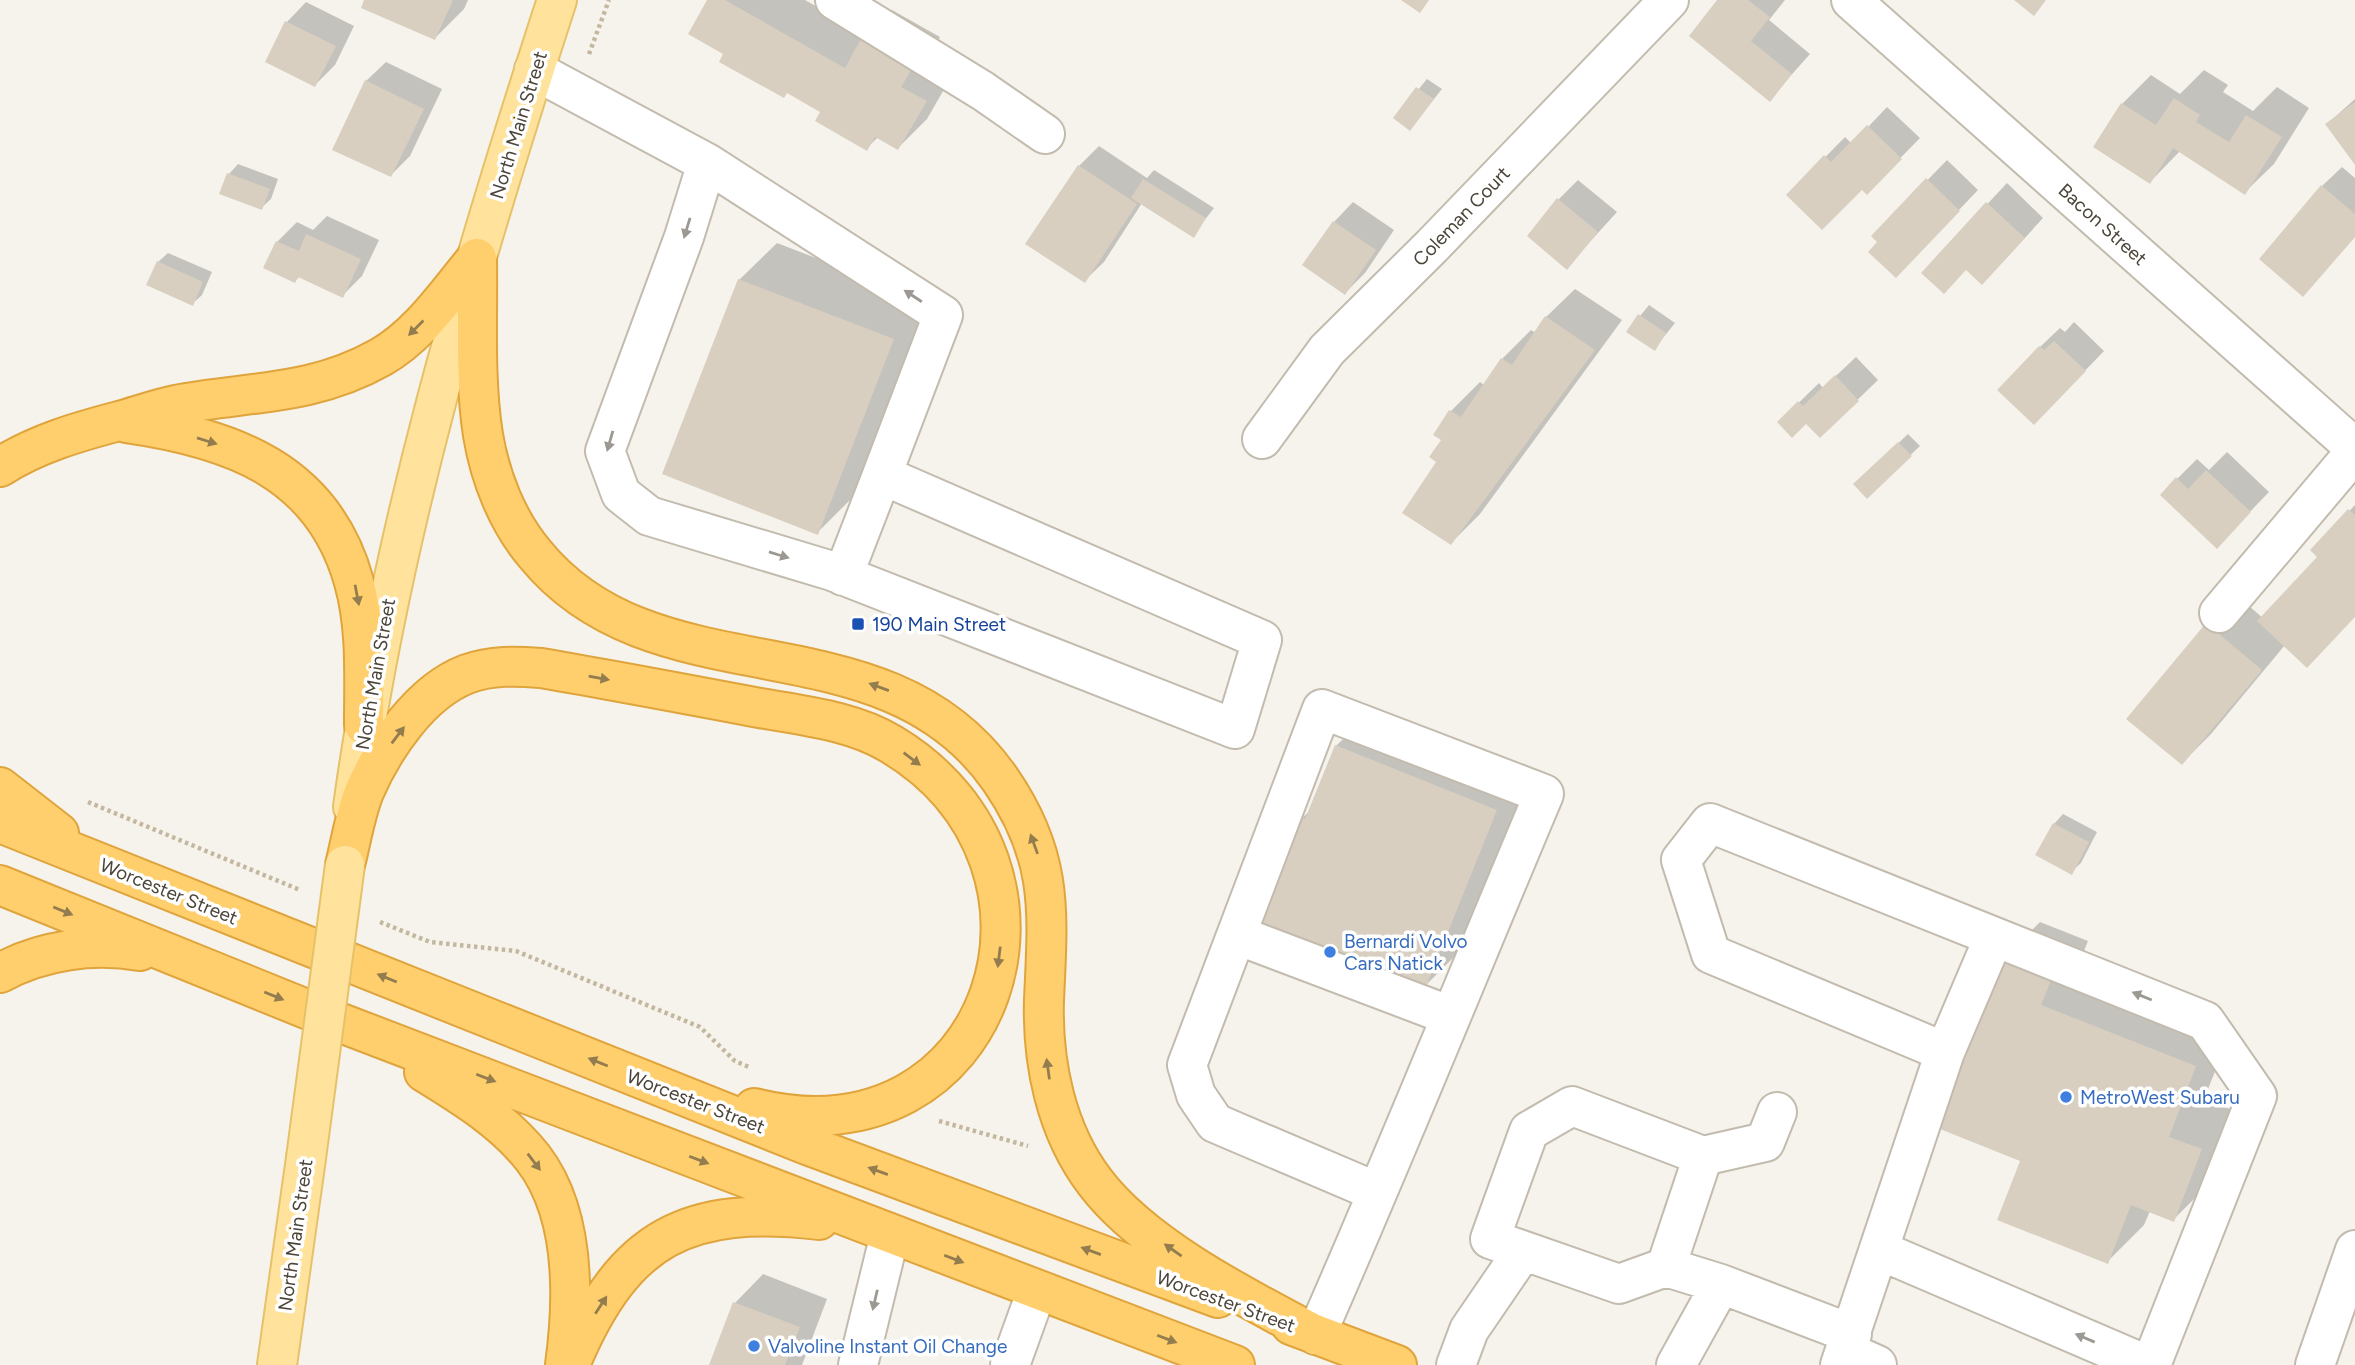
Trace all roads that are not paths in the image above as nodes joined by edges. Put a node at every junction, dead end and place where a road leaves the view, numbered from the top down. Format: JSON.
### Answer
{"nodes":[{"id":1,"x":557,"y":0,"type":"edge"},
{"id":2,"x":835,"y":0,"type":"edge"},
{"id":3,"x":1669,"y":0,"type":"edge"},
{"id":4,"x":1852,"y":0,"type":"edge"},
{"id":5,"x":534,"y":70,"type":"junction"},
{"id":6,"x":1045,"y":134,"type":"dead end"},
{"id":7,"x":707,"y":163,"type":"junction"},
{"id":8,"x":477,"y":258,"type":"junction"},
{"id":9,"x":117,"y":422,"type":"junction"},
{"id":10,"x":1262,"y":439,"type":"dead end"},
{"id":11,"x":2355,"y":450,"type":"edge"},
{"id":12,"x":0,"y":467,"type":"edge"},
{"id":13,"x":882,"y":475,"type":"junction"},
{"id":14,"x":837,"y":574,"type":"junction"},
{"id":15,"x":2219,"y":613,"type":"dead end"},
{"id":16,"x":364,"y":726,"type":"junction"},
{"id":17,"x":0,"y":787,"type":"edge"},
{"id":18,"x":0,"y":823,"type":"edge"},
{"id":19,"x":100,"y":863,"type":"junction"},
{"id":20,"x":345,"y":865,"type":"junction"},
{"id":21,"x":0,"y":886,"type":"edge"},
{"id":22,"x":1237,"y":935,"type":"junction"},
{"id":23,"x":1994,"y":937,"type":"junction"},
{"id":24,"x":188,"y":960,"type":"junction"},
{"id":25,"x":0,"y":973,"type":"edge"},
{"id":26,"x":1451,"y":1016,"type":"junction"},
{"id":27,"x":341,"y":1023,"type":"junction"},
{"id":28,"x":1945,"y":1052,"type":"junction"},
{"id":29,"x":649,"y":1083,"type":"junction"},
{"id":30,"x":1777,"y":1112,"type":"dead end"},
{"id":31,"x":1703,"y":1156,"type":"junction"},
{"id":32,"x":1377,"y":1192,"type":"junction"},
{"id":33,"x":890,"y":1234,"type":"junction"},
{"id":34,"x":1879,"y":1250,"type":"junction"},
{"id":35,"x":2355,"y":1250,"type":"edge"},
{"id":36,"x":1523,"y":1251,"type":"junction"},
{"id":37,"x":1666,"y":1267,"type":"junction"},
{"id":38,"x":1721,"y":1284,"type":"junction"},
{"id":39,"x":1037,"y":1290,"type":"junction"},
{"id":40,"x":1316,"y":1335,"type":"junction"},
{"id":41,"x":2332,"y":1347,"type":"edge"},
{"id":42,"x":1854,"y":1354,"type":"edge"},
{"id":43,"x":277,"y":1365,"type":"edge"},
{"id":44,"x":567,"y":1365,"type":"edge"},
{"id":45,"x":858,"y":1365,"type":"edge"},
{"id":46,"x":1010,"y":1365,"type":"edge"},
{"id":47,"x":1235,"y":1365,"type":"edge"},
{"id":48,"x":1397,"y":1365,"type":"edge"},
{"id":49,"x":1456,"y":1365,"type":"edge"},
{"id":50,"x":1676,"y":1365,"type":"edge"},
{"id":51,"x":2149,"y":1365,"type":"edge"}],
"edges":[{"from":1,"to":5,"type":"main road","name":"North Main Street"},
{"from":2,"to":6,"type":"street"},
{"from":3,"to":10,"type":"street","name":"Coleman Court"},
{"from":4,"to":11,"type":"street","name":"Bacon Street"},
{"from":5,"to":7,"type":"street"},
{"from":5,"to":8,"type":"main road","name":"North Main Street"},
{"from":13,"to":7,"type":"street","one_way":true},
{"from":7,"to":14,"type":"street","one_way":true},
{"from":8,"to":9,"type":"highway","one_way":true},
{"from":8,"to":16,"type":"main road","name":"North Main Street"},
{"from":40,"to":8,"type":"highway","one_way":true},
{"from":9,"to":12,"type":"highway"},
{"from":9,"to":16,"type":"highway","one_way":true},
{"from":11,"to":15,"type":"street"},
{"from":13,"to":14,"type":"street"},
{"from":13,"to":14,"type":"street"},
{"from":16,"to":20,"type":"main road","name":"North Main Street"},
{"from":17,"to":19,"type":"highway"},
{"from":18,"to":19,"type":"highway","name":"Worcester Street"},
{"from":29,"to":19,"type":"highway","name":"Worcester Street","one_way":true},
{"from":20,"to":29,"type":"highway","one_way":true},
{"from":20,"to":43,"type":"main road","name":"North Main Street","bridge":true},
{"from":21,"to":24,"type":"highway","one_way":true},
{"from":22,"to":26,"type":"street"},
{"from":22,"to":26,"type":"street"},
{"from":22,"to":32,"type":"street"},
{"from":23,"to":28,"type":"street"},
{"from":23,"to":28,"type":"street"},
{"from":51,"to":23,"type":"street","one_way":true},
{"from":24,"to":25,"type":"highway"},
{"from":24,"to":27,"type":"highway","one_way":true},
{"from":26,"to":32,"type":"street"},
{"from":27,"to":33,"type":"highway","one_way":true},
{"from":27,"to":44,"type":"highway","one_way":true},
{"from":28,"to":34,"type":"street"},
{"from":40,"to":29,"type":"highway","name":"Worcester Street","one_way":true},
{"from":30,"to":31,"type":"street"},
{"from":31,"to":36,"type":"street"},
{"from":31,"to":37,"type":"street"},
{"from":32,"to":40,"type":"street"},
{"from":33,"to":39,"type":"highway","one_way":true},
{"from":44,"to":33,"type":"highway","one_way":true},
{"from":33,"to":45,"type":"street","one_way":true},
{"from":34,"to":42,"type":"street"},
{"from":51,"to":34,"type":"street","one_way":true},
{"from":35,"to":41,"type":"street"},
{"from":36,"to":37,"type":"street"},
{"from":36,"to":49,"type":"street"},
{"from":37,"to":38,"type":"street"},
{"from":38,"to":42,"type":"street"},
{"from":38,"to":50,"type":"street"},
{"from":39,"to":46,"type":"street"},
{"from":39,"to":47,"type":"highway","one_way":true},
{"from":40,"to":48,"type":"highway","name":"Worcester Street"}]}
